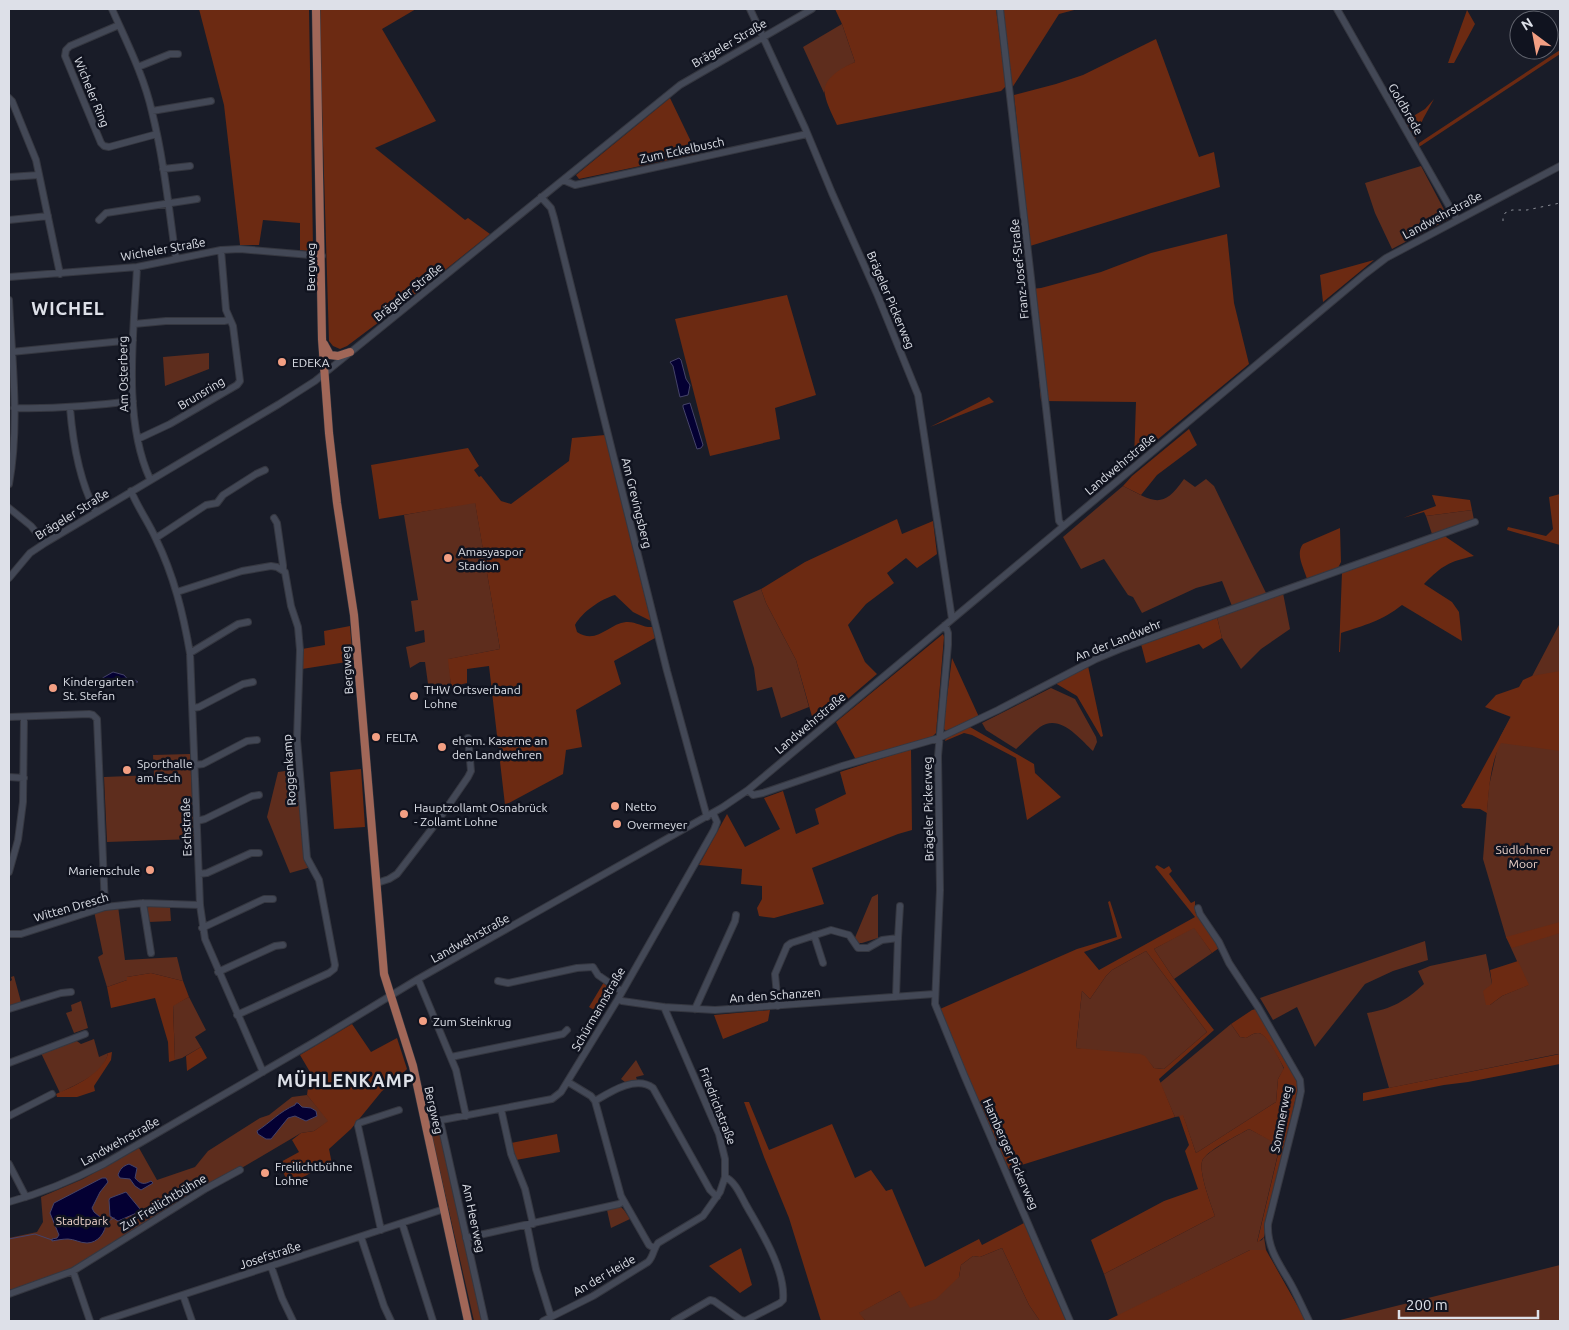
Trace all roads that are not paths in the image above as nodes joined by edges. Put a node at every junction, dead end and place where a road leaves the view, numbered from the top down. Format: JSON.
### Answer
{"nodes":[{"id":1,"x":112,"y":9,"type":"edge"},
{"id":2,"x":316,"y":9,"type":"edge"},
{"id":3,"x":750,"y":9,"type":"edge"},
{"id":4,"x":812,"y":9,"type":"edge"},
{"id":5,"x":1000,"y":9,"type":"edge"},
{"id":6,"x":1337,"y":9,"type":"edge"},
{"id":7,"x":119,"y":25,"type":"junction"},
{"id":8,"x":763,"y":36,"type":"junction"},
{"id":9,"x":178,"y":54,"type":"dead end"},
{"id":10,"x":138,"y":67,"type":"junction"},
{"id":11,"x":9,"y":98,"type":"edge"},
{"id":12,"x":211,"y":102,"type":"dead end"},
{"id":13,"x":152,"y":111,"type":"junction"},
{"id":14,"x":157,"y":134,"type":"junction"},
{"id":15,"x":807,"y":134,"type":"junction"},
{"id":16,"x":190,"y":166,"type":"dead end"},
{"id":17,"x":1560,"y":166,"type":"edge"},
{"id":18,"x":163,"y":169,"type":"junction"},
{"id":19,"x":39,"y":174,"type":"junction"},
{"id":20,"x":9,"y":177,"type":"edge"},
{"id":21,"x":563,"y":180,"type":"junction"},
{"id":22,"x":542,"y":197,"type":"junction"},
{"id":23,"x":197,"y":199,"type":"dead end"},
{"id":24,"x":168,"y":204,"type":"junction"},
{"id":25,"x":48,"y":216,"type":"junction"},
{"id":26,"x":9,"y":220,"type":"edge"},
{"id":27,"x":99,"y":220,"type":"dead end"},
{"id":28,"x":1457,"y":220,"type":"junction"},
{"id":29,"x":221,"y":250,"type":"junction"},
{"id":30,"x":322,"y":256,"type":"junction"},
{"id":31,"x":176,"y":259,"type":"junction"},
{"id":32,"x":137,"y":266,"type":"junction"},
{"id":33,"x":60,"y":274,"type":"junction"},
{"id":34,"x":9,"y":277,"type":"edge"},
{"id":35,"x":9,"y":300,"type":"edge"},
{"id":36,"x":229,"y":320,"type":"junction"},
{"id":37,"x":134,"y":324,"type":"junction"},
{"id":38,"x":322,"y":339,"type":"junction"},
{"id":39,"x":133,"y":340,"type":"junction"},
{"id":40,"x":11,"y":352,"type":"junction"},
{"id":41,"x":350,"y":352,"type":"junction"},
{"id":42,"x":324,"y":374,"type":"junction"},
{"id":43,"x":133,"y":401,"type":"junction"},
{"id":44,"x":14,"y":408,"type":"junction"},
{"id":45,"x":70,"y":408,"type":"junction"},
{"id":46,"x":138,"y":439,"type":"junction"},
{"id":47,"x":265,"y":470,"type":"dead end"},
{"id":48,"x":150,"y":479,"type":"junction"},
{"id":49,"x":9,"y":484,"type":"edge"},
{"id":50,"x":131,"y":491,"type":"junction"},
{"id":51,"x":9,"y":508,"type":"edge"},
{"id":52,"x":96,"y":512,"type":"junction"},
{"id":53,"x":274,"y":518,"type":"dead end"},
{"id":54,"x":1475,"y":522,"type":"dead end"},
{"id":55,"x":1063,"y":526,"type":"junction"},
{"id":56,"x":156,"y":538,"type":"junction"},
{"id":57,"x":45,"y":543,"type":"junction"},
{"id":58,"x":282,"y":569,"type":"junction"},
{"id":59,"x":9,"y":578,"type":"edge"},
{"id":60,"x":177,"y":592,"type":"junction"},
{"id":61,"x":952,"y":619,"type":"junction"},
{"id":62,"x":248,"y":622,"type":"dead end"},
{"id":63,"x":945,"y":625,"type":"junction"},
{"id":64,"x":190,"y":653,"type":"junction"},
{"id":65,"x":253,"y":682,"type":"dead end"},
{"id":66,"x":193,"y":708,"type":"junction"},
{"id":67,"x":9,"y":717,"type":"edge"},
{"id":68,"x":24,"y":717,"type":"junction"},
{"id":69,"x":468,"y":738,"type":"dead end"},
{"id":70,"x":939,"y":738,"type":"junction"},
{"id":71,"x":257,"y":740,"type":"dead end"},
{"id":72,"x":195,"y":765,"type":"junction"},
{"id":73,"x":9,"y":777,"type":"edge"},
{"id":74,"x":24,"y":778,"type":"junction"},
{"id":75,"x":748,"y":790,"type":"junction"},
{"id":76,"x":259,"y":795,"type":"dead end"},
{"id":77,"x":710,"y":815,"type":"junction"},
{"id":78,"x":198,"y":821,"type":"junction"},
{"id":79,"x":259,"y":852,"type":"dead end"},
{"id":80,"x":9,"y":871,"type":"edge"},
{"id":81,"x":199,"y":874,"type":"junction"},
{"id":82,"x":377,"y":883,"type":"junction"},
{"id":83,"x":273,"y":899,"type":"dead end"},
{"id":84,"x":143,"y":903,"type":"junction"},
{"id":85,"x":200,"y":905,"type":"junction"},
{"id":86,"x":900,"y":906,"type":"dead end"},
{"id":87,"x":105,"y":908,"type":"junction"},
{"id":88,"x":1198,"y":908,"type":"dead end"},
{"id":89,"x":736,"y":914,"type":"dead end"},
{"id":90,"x":202,"y":928,"type":"junction"},
{"id":91,"x":9,"y":934,"type":"edge"},
{"id":92,"x":814,"y":936,"type":"junction"},
{"id":93,"x":898,"y":938,"type":"junction"},
{"id":94,"x":282,"y":945,"type":"dead end"},
{"id":95,"x":151,"y":953,"type":"dead end"},
{"id":96,"x":823,"y":963,"type":"dead end"},
{"id":97,"x":218,"y":972,"type":"junction"},
{"id":98,"x":418,"y":980,"type":"junction"},
{"id":99,"x":498,"y":981,"type":"dead end"},
{"id":100,"x":621,"y":991,"type":"junction"},
{"id":101,"x":71,"y":992,"type":"dead end"},
{"id":102,"x":934,"y":994,"type":"junction"},
{"id":103,"x":391,"y":996,"type":"junction"},
{"id":104,"x":896,"y":997,"type":"junction"},
{"id":105,"x":618,"y":999,"type":"junction"},
{"id":106,"x":664,"y":1006,"type":"junction"},
{"id":107,"x":778,"y":1006,"type":"junction"},
{"id":108,"x":9,"y":1009,"type":"edge"},
{"id":109,"x":694,"y":1009,"type":"junction"},
{"id":110,"x":237,"y":1015,"type":"junction"},
{"id":111,"x":567,"y":1030,"type":"dead end"},
{"id":112,"x":85,"y":1034,"type":"dead end"},
{"id":113,"x":451,"y":1057,"type":"junction"},
{"id":114,"x":9,"y":1063,"type":"edge"},
{"id":115,"x":263,"y":1072,"type":"junction"},
{"id":116,"x":568,"y":1082,"type":"junction"},
{"id":117,"x":52,"y":1094,"type":"dead end"},
{"id":118,"x":595,"y":1101,"type":"junction"},
{"id":119,"x":501,"y":1109,"type":"junction"},
{"id":120,"x":399,"y":1110,"type":"dead end"},
{"id":121,"x":9,"y":1116,"type":"edge"},
{"id":122,"x":466,"y":1116,"type":"junction"},
{"id":123,"x":440,"y":1120,"type":"junction"},
{"id":124,"x":426,"y":1123,"type":"junction"},
{"id":125,"x":9,"y":1164,"type":"edge"},
{"id":126,"x":240,"y":1170,"type":"dead end"},
{"id":127,"x":725,"y":1177,"type":"junction"},
{"id":128,"x":26,"y":1197,"type":"junction"},
{"id":129,"x":717,"y":1197,"type":"junction"},
{"id":130,"x":9,"y":1202,"type":"edge"},
{"id":131,"x":624,"y":1202,"type":"junction"},
{"id":132,"x":444,"y":1209,"type":"junction"},
{"id":133,"x":402,"y":1223,"type":"junction"},
{"id":134,"x":530,"y":1225,"type":"junction"},
{"id":135,"x":381,"y":1230,"type":"junction"},
{"id":136,"x":361,"y":1237,"type":"junction"},
{"id":137,"x":466,"y":1238,"type":"junction"},
{"id":138,"x":654,"y":1248,"type":"junction"},
{"id":139,"x":271,"y":1266,"type":"junction"},
{"id":140,"x":73,"y":1271,"type":"junction"},
{"id":141,"x":9,"y":1294,"type":"edge"},
{"id":142,"x":183,"y":1295,"type":"junction"},
{"id":143,"x":551,"y":1317,"type":"junction"},
{"id":144,"x":90,"y":1321,"type":"edge"},
{"id":145,"x":103,"y":1321,"type":"edge"},
{"id":146,"x":192,"y":1321,"type":"edge"},
{"id":147,"x":293,"y":1321,"type":"edge"},
{"id":148,"x":391,"y":1321,"type":"edge"},
{"id":149,"x":433,"y":1321,"type":"edge"},
{"id":150,"x":468,"y":1321,"type":"edge"},
{"id":151,"x":485,"y":1321,"type":"edge"},
{"id":152,"x":544,"y":1321,"type":"edge"},
{"id":153,"x":674,"y":1321,"type":"edge"},
{"id":154,"x":1070,"y":1321,"type":"edge"},
{"id":155,"x":1309,"y":1321,"type":"edge"}],
"edges":[{"from":1,"to":7,"type":"street"},
{"from":2,"to":30,"type":"main road","name":"Bergweg"},
{"from":3,"to":8,"type":"street","name":"Brägeler Pickerweg"},
{"from":4,"to":8,"type":"street","name":"Brägeler Straße"},
{"from":5,"to":55,"type":"street","name":"Franz-Josef-Straße"},
{"from":6,"to":28,"type":"street","name":"Goldbrede"},
{"from":7,"to":10,"type":"street"},
{"from":7,"to":14,"type":"street","name":"Wicheler Ring"},
{"from":8,"to":15,"type":"street","name":"Brägeler Pickerweg"},
{"from":8,"to":21,"type":"street","name":"Brägeler Straße"},
{"from":9,"to":10,"type":"street"},
{"from":10,"to":13,"type":"street"},
{"from":11,"to":19,"type":"street"},
{"from":12,"to":13,"type":"street"},
{"from":13,"to":14,"type":"street"},
{"from":14,"to":18,"type":"street"},
{"from":15,"to":21,"type":"street","name":"Zum Eckelbusch"},
{"from":15,"to":61,"type":"street","name":"Brägeler Pickerweg"},
{"from":16,"to":18,"type":"street"},
{"from":17,"to":28,"type":"street","name":"Landwehrstraße"},
{"from":18,"to":24,"type":"street"},
{"from":19,"to":20,"type":"street"},
{"from":19,"to":25,"type":"street"},
{"from":21,"to":22,"type":"street","name":"Brägeler Straße"},
{"from":22,"to":41,"type":"street","name":"Brägeler Straße"},
{"from":22,"to":77,"type":"street","name":"Am Grevingsberg"},
{"from":23,"to":24,"type":"street"},
{"from":24,"to":27,"type":"street"},
{"from":24,"to":31,"type":"street"},
{"from":25,"to":26,"type":"street"},
{"from":25,"to":33,"type":"street"},
{"from":28,"to":55,"type":"street","name":"Landwehrstraße"},
{"from":29,"to":30,"type":"street","name":"Wicheler Straße"},
{"from":29,"to":31,"type":"street","name":"Wicheler Straße"},
{"from":29,"to":36,"type":"street"},
{"from":30,"to":38,"type":"main road","name":"Bergweg"},
{"from":31,"to":32,"type":"street","name":"Wicheler Straße"},
{"from":32,"to":33,"type":"street","name":"Wicheler Straße"},
{"from":32,"to":37,"type":"street","name":"Am Osterberg"},
{"from":33,"to":34,"type":"street","name":"Wicheler Straße"},
{"from":35,"to":40,"type":"street"},
{"from":36,"to":37,"type":"street"},
{"from":36,"to":46,"type":"street","name":"Brunsring"},
{"from":37,"to":39,"type":"street","name":"Am Osterberg"},
{"from":38,"to":41,"type":"main road"},
{"from":38,"to":42,"type":"main road","name":"Bergweg"},
{"from":39,"to":40,"type":"street"},
{"from":39,"to":43,"type":"street","name":"Am Osterberg"},
{"from":40,"to":44,"type":"street"},
{"from":41,"to":42,"type":"street","name":"Brägeler Straße"},
{"from":42,"to":48,"type":"street","name":"Brägeler Straße"},
{"from":42,"to":82,"type":"main road","name":"Bergweg"},
{"from":43,"to":45,"type":"street"},
{"from":43,"to":46,"type":"street","name":"Am Osterberg"},
{"from":44,"to":45,"type":"street"},
{"from":44,"to":49,"type":"street"},
{"from":45,"to":52,"type":"street"},
{"from":46,"to":48,"type":"street","name":"Am Osterberg"},
{"from":47,"to":56,"type":"street"},
{"from":48,"to":50,"type":"street","name":"Brägeler Straße"},
{"from":50,"to":52,"type":"street","name":"Brägeler Straße"},
{"from":50,"to":56,"type":"street","name":"Eschstraße"},
{"from":51,"to":57,"type":"street"},
{"from":52,"to":57,"type":"street","name":"Brägeler Straße"},
{"from":53,"to":58,"type":"street","name":"Roggenkamp"},
{"from":54,"to":70,"type":"street","name":"An der Landwehr"},
{"from":55,"to":61,"type":"street","name":"Landwehrstraße"},
{"from":56,"to":60,"type":"street","name":"Eschstraße"},
{"from":57,"to":59,"type":"street","name":"Brägeler Straße"},
{"from":58,"to":60,"type":"street"},
{"from":58,"to":110,"type":"street","name":"Roggenkamp"},
{"from":60,"to":64,"type":"street","name":"Eschstraße"},
{"from":61,"to":63,"type":"street","name":"Landwehrstraße"},
{"from":62,"to":64,"type":"street"},
{"from":63,"to":70,"type":"street","name":"Brägeler Pickerweg"},
{"from":63,"to":75,"type":"street","name":"Landwehrstraße"},
{"from":64,"to":66,"type":"street","name":"Eschstraße"},
{"from":65,"to":66,"type":"street"},
{"from":66,"to":72,"type":"street","name":"Eschstraße"},
{"from":67,"to":68,"type":"street"},
{"from":68,"to":74,"type":"street"},
{"from":68,"to":87,"type":"street"},
{"from":69,"to":82,"type":"street"},
{"from":70,"to":75,"type":"street","name":"An der Landwehr"},
{"from":70,"to":102,"type":"street","name":"Brägeler Pickerweg"},
{"from":71,"to":72,"type":"street"},
{"from":72,"to":78,"type":"street","name":"Eschstraße"},
{"from":73,"to":74,"type":"street"},
{"from":74,"to":80,"type":"street"},
{"from":75,"to":77,"type":"street","name":"Landwehrstraße"},
{"from":76,"to":78,"type":"street"},
{"from":77,"to":98,"type":"street","name":"Landwehrstraße"},
{"from":77,"to":100,"type":"street","name":"Schürmannstraße"},
{"from":78,"to":81,"type":"street","name":"Eschstraße"},
{"from":79,"to":81,"type":"street"},
{"from":81,"to":85,"type":"street","name":"Eschstraße"},
{"from":82,"to":103,"type":"main road","name":"Bergweg"},
{"from":83,"to":90,"type":"street"},
{"from":84,"to":85,"type":"street","name":"Witten Dresch"},
{"from":84,"to":87,"type":"street","name":"Witten Dresch"},
{"from":84,"to":95,"type":"street"},
{"from":85,"to":90,"type":"street","name":"Eschstraße"},
{"from":86,"to":93,"type":"street"},
{"from":87,"to":91,"type":"street","name":"Witten Dresch"},
{"from":88,"to":155,"type":"street","name":"Sommerweg"},
{"from":89,"to":109,"type":"street"},
{"from":90,"to":97,"type":"street","name":"Eschstraße"},
{"from":92,"to":93,"type":"street"},
{"from":92,"to":96,"type":"street"},
{"from":92,"to":107,"type":"street"},
{"from":93,"to":104,"type":"street"},
{"from":94,"to":97,"type":"street"},
{"from":97,"to":110,"type":"street","name":"Eschstraße"},
{"from":98,"to":103,"type":"street","name":"Landwehrstraße"},
{"from":98,"to":113,"type":"street"},
{"from":99,"to":100,"type":"street"},
{"from":100,"to":105,"type":"street","name":"Schürmannstraße"},
{"from":101,"to":108,"type":"street"},
{"from":102,"to":104,"type":"street","name":"An den Schanzen"},
{"from":102,"to":154,"type":"street","name":"Hamberger Pickerweg"},
{"from":103,"to":115,"type":"street","name":"Landwehrstraße"},
{"from":103,"to":124,"type":"main road","name":"Bergweg"},
{"from":104,"to":107,"type":"street","name":"An den Schanzen"},
{"from":105,"to":106,"type":"street","name":"An den Schanzen"},
{"from":105,"to":116,"type":"street","name":"Schürmannstraße"},
{"from":106,"to":109,"type":"street","name":"An den Schanzen"},
{"from":106,"to":127,"type":"street","name":"Friedrichstraße"},
{"from":107,"to":109,"type":"street","name":"An den Schanzen"},
{"from":110,"to":115,"type":"street","name":"Eschstraße"},
{"from":111,"to":113,"type":"street"},
{"from":112,"to":114,"type":"street"},
{"from":113,"to":122,"type":"street"},
{"from":115,"to":128,"type":"street","name":"Landwehrstraße"},
{"from":116,"to":118,"type":"street"},
{"from":116,"to":119,"type":"street","name":"Schürmannstraße"},
{"from":117,"to":121,"type":"street"},
{"from":118,"to":129,"type":"street"},
{"from":118,"to":131,"type":"street"},
{"from":119,"to":122,"type":"street","name":"Schürmannstraße"},
{"from":119,"to":134,"type":"street"},
{"from":120,"to":135,"type":"street"},
{"from":122,"to":123,"type":"street","name":"Schürmannstraße"},
{"from":123,"to":124,"type":"street","name":"Schürmannstraße"},
{"from":123,"to":137,"type":"street","name":"Am Heerweg"},
{"from":124,"to":132,"type":"main road","name":"Bergweg"},
{"from":125,"to":128,"type":"street"},
{"from":126,"to":140,"type":"street","name":"Zur Freilichtbühne"},
{"from":127,"to":129,"type":"street","name":"An der Heide"},
{"from":127,"to":153,"type":"street"},
{"from":128,"to":130,"type":"street","name":"Landwehrstraße"},
{"from":129,"to":138,"type":"street","name":"An der Heide"},
{"from":131,"to":134,"type":"street"},
{"from":131,"to":138,"type":"street"},
{"from":132,"to":133,"type":"street","name":"Josefstraße"},
{"from":132,"to":150,"type":"main road","name":"Bergweg"},
{"from":133,"to":135,"type":"street","name":"Josefstraße"},
{"from":133,"to":149,"type":"street"},
{"from":134,"to":137,"type":"street"},
{"from":134,"to":143,"type":"street"},
{"from":135,"to":136,"type":"street","name":"Josefstraße"},
{"from":136,"to":139,"type":"street","name":"Josefstraße"},
{"from":136,"to":148,"type":"street"},
{"from":137,"to":151,"type":"street","name":"Am Heerweg"},
{"from":138,"to":143,"type":"street","name":"An der Heide"},
{"from":139,"to":142,"type":"street","name":"Josefstraße"},
{"from":139,"to":147,"type":"street"},
{"from":140,"to":141,"type":"street","name":"Zur Freilichtbühne"},
{"from":140,"to":144,"type":"street"},
{"from":142,"to":145,"type":"street","name":"Josefstraße"},
{"from":142,"to":146,"type":"street"},
{"from":143,"to":152,"type":"street","name":"An der Heide"}]}
